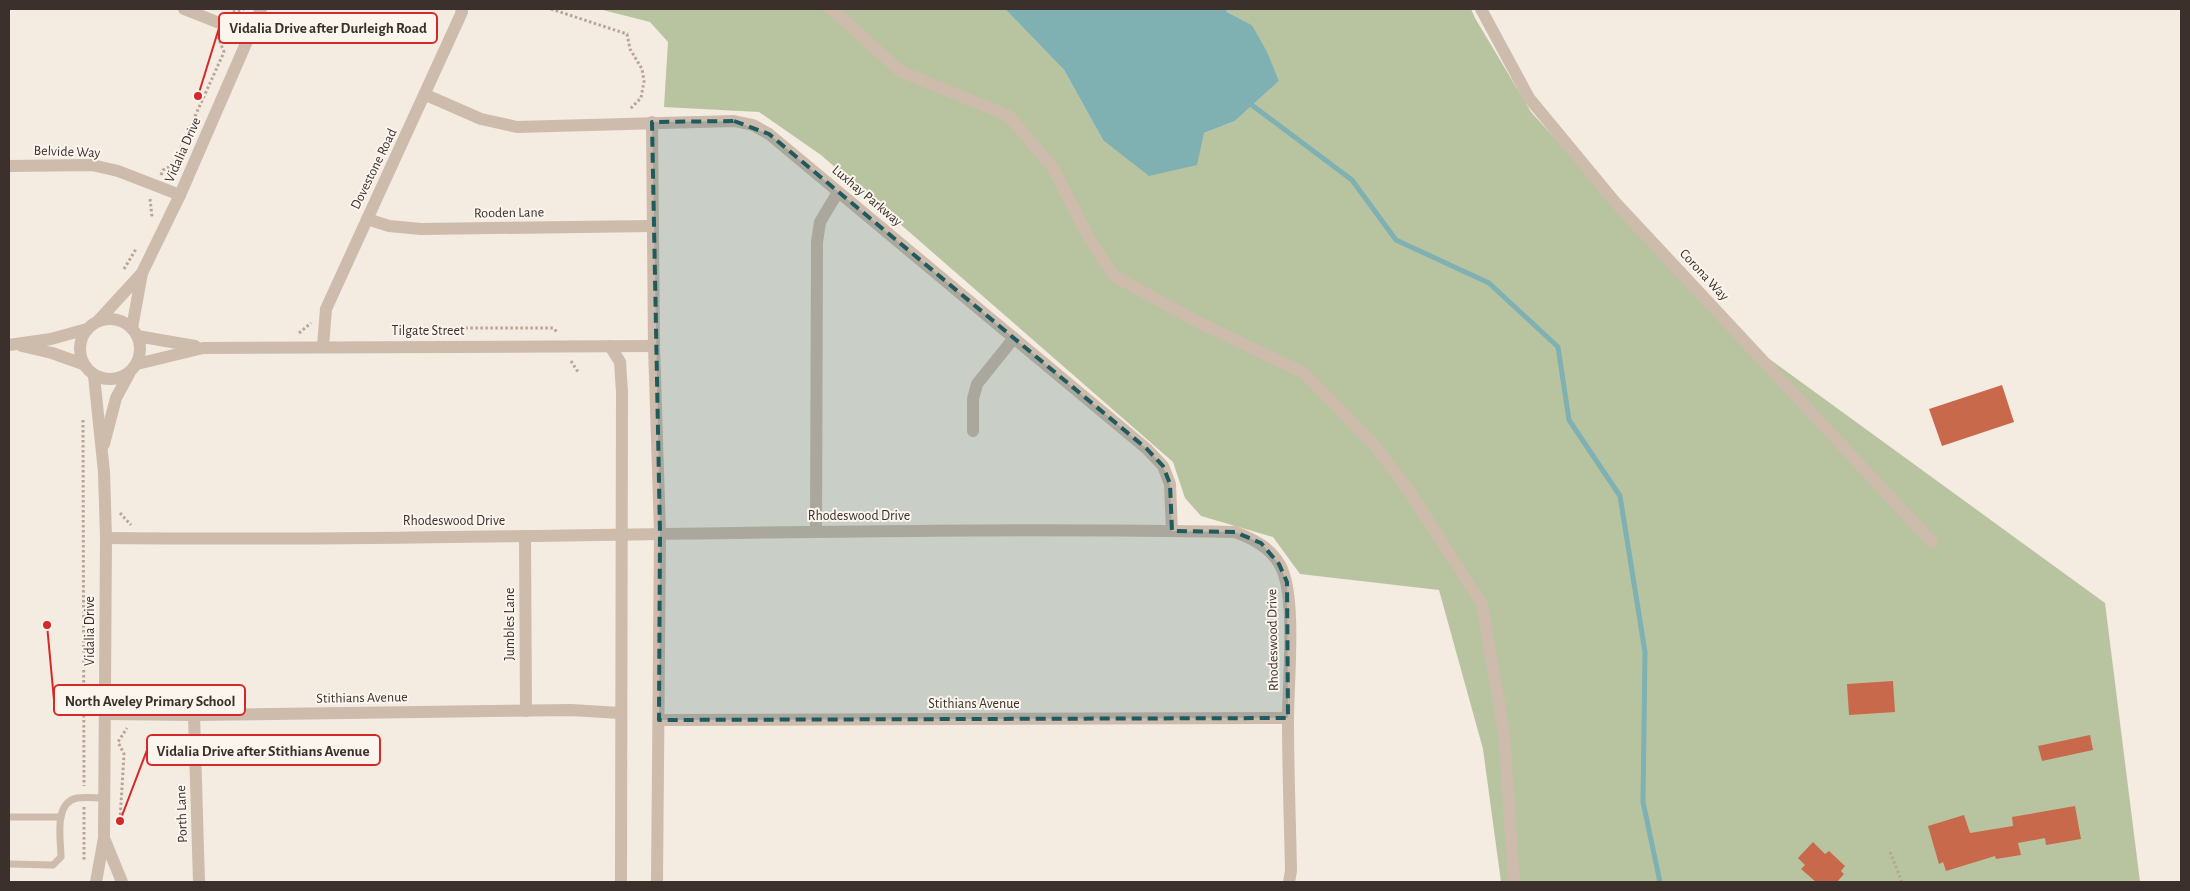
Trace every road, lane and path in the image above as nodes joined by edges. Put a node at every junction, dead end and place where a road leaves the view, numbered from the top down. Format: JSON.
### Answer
{"nodes":[{"id":1,"x":184,"y":9,"type":"edge"},
{"id":2,"x":244,"y":9,"type":"edge"},
{"id":3,"x":261,"y":9,"type":"edge"},
{"id":4,"x":461,"y":9,"type":"edge"},
{"id":5,"x":551,"y":9,"type":"edge"},
{"id":6,"x":829,"y":9,"type":"edge"},
{"id":7,"x":1481,"y":9,"type":"edge"},
{"id":8,"x":222,"y":24,"type":"junction"},
{"id":9,"x":250,"y":35,"type":"junction"},
{"id":10,"x":426,"y":95,"type":"junction"},
{"id":11,"x":625,"y":111,"type":"dead end"},
{"id":12,"x":652,"y":122,"type":"junction"},
{"id":13,"x":9,"y":166,"type":"edge"},
{"id":14,"x":156,"y":186,"type":"junction"},
{"id":15,"x":838,"y":192,"type":"junction"},
{"id":16,"x":180,"y":195,"type":"junction"},
{"id":17,"x":367,"y":219,"type":"junction"},
{"id":18,"x":149,"y":223,"type":"dead end"},
{"id":19,"x":653,"y":226,"type":"junction"},
{"id":20,"x":137,"y":246,"type":"dead end"},
{"id":21,"x":142,"y":274,"type":"junction"},
{"id":22,"x":120,"y":275,"type":"dead end"},
{"id":23,"x":98,"y":321,"type":"junction"},
{"id":24,"x":325,"y":323,"type":"junction"},
{"id":25,"x":87,"y":329,"type":"junction"},
{"id":26,"x":135,"y":332,"type":"junction"},
{"id":27,"x":296,"y":335,"type":"dead end"},
{"id":28,"x":408,"y":336,"type":"dead end"},
{"id":29,"x":560,"y":336,"type":"dead end"},
{"id":30,"x":1014,"y":338,"type":"junction"},
{"id":31,"x":12,"y":345,"type":"edge"},
{"id":32,"x":323,"y":346,"type":"junction"},
{"id":33,"x":610,"y":346,"type":"junction"},
{"id":34,"x":654,"y":346,"type":"junction"},
{"id":35,"x":203,"y":348,"type":"junction"},
{"id":36,"x":567,"y":357,"type":"dead end"},
{"id":37,"x":83,"y":364,"type":"junction"},
{"id":38,"x":133,"y":369,"type":"junction"},
{"id":39,"x":578,"y":372,"type":"dead end"},
{"id":40,"x":94,"y":376,"type":"junction"},
{"id":41,"x":972,"y":430,"type":"dead end"},
{"id":42,"x":102,"y":454,"type":"junction"},
{"id":43,"x":816,"y":531,"type":"junction"},
{"id":44,"x":1172,"y":531,"type":"junction"},
{"id":45,"x":660,"y":533,"type":"junction"},
{"id":46,"x":620,"y":535,"type":"junction"},
{"id":47,"x":525,"y":536,"type":"junction"},
{"id":48,"x":106,"y":538,"type":"junction"},
{"id":49,"x":1932,"y":542,"type":"dead end"},
{"id":50,"x":526,"y":711,"type":"junction"},
{"id":51,"x":620,"y":713,"type":"junction"},
{"id":52,"x":105,"y":714,"type":"junction"},
{"id":53,"x":194,"y":715,"type":"junction"},
{"id":54,"x":1288,"y":718,"type":"junction"},
{"id":55,"x":659,"y":720,"type":"junction"},
{"id":56,"x":104,"y":798,"type":"junction"},
{"id":57,"x":9,"y":817,"type":"edge"},
{"id":58,"x":60,"y":817,"type":"junction"},
{"id":59,"x":104,"y":838,"type":"junction"},
{"id":60,"x":1890,"y":852,"type":"dead end"},
{"id":61,"x":9,"y":864,"type":"edge"},
{"id":62,"x":96,"y":882,"type":"edge"},
{"id":63,"x":122,"y":882,"type":"edge"},
{"id":64,"x":199,"y":882,"type":"edge"},
{"id":65,"x":621,"y":882,"type":"edge"},
{"id":66,"x":657,"y":882,"type":"edge"},
{"id":67,"x":1289,"y":882,"type":"edge"},
{"id":68,"x":1514,"y":882,"type":"edge"},
{"id":69,"x":1902,"y":882,"type":"edge"}],
"edges":[{"from":1,"to":8,"type":"street"},
{"from":2,"to":8,"type":"path"},
{"from":3,"to":9,"type":"street","name":"Vidalia Drive"},
{"from":4,"to":10,"type":"street","name":"Dovestone Road"},
{"from":5,"to":11,"type":"path"},
{"from":6,"to":68,"type":"street"},
{"from":7,"to":49,"type":"street","name":"Corona Way"},
{"from":8,"to":9,"type":"street"},
{"from":8,"to":14,"type":"path"},
{"from":9,"to":16,"type":"street","name":"Vidalia Drive"},
{"from":10,"to":12,"type":"street","name":"Luxhay Parkway"},
{"from":10,"to":17,"type":"street","name":"Dovestone Road"},
{"from":12,"to":15,"type":"street","name":"Luxhay Parkway"},
{"from":12,"to":19,"type":"street"},
{"from":13,"to":14,"type":"street","name":"Belvide Way"},
{"from":14,"to":16,"type":"street","name":"Belvide Way"},
{"from":14,"to":18,"type":"path"},
{"from":15,"to":30,"type":"street","name":"Luxhay Parkway"},
{"from":15,"to":43,"type":"street"},
{"from":16,"to":21,"type":"street","name":"Vidalia Drive"},
{"from":17,"to":19,"type":"street","name":"Rooden Lane"},
{"from":17,"to":24,"type":"street","name":"Dovestone Road"},
{"from":19,"to":34,"type":"street"},
{"from":20,"to":22,"type":"path"},
{"from":21,"to":23,"type":"street","name":"Vidalia Drive"},
{"from":21,"to":26,"type":"street","name":"Vidalia Drive"},
{"from":23,"to":25,"type":"street"},
{"from":23,"to":26,"type":"street"},
{"from":24,"to":27,"type":"path"},
{"from":24,"to":32,"type":"street","name":"Dovestone Road"},
{"from":25,"to":31,"type":"street"},
{"from":25,"to":37,"type":"street"},
{"from":26,"to":35,"type":"street","name":"Tilgate Street"},
{"from":26,"to":38,"type":"street"},
{"from":28,"to":29,"type":"path"},
{"from":30,"to":41,"type":"street"},
{"from":30,"to":44,"type":"street","name":"Luxhay Parkway"},
{"from":31,"to":37,"type":"street"},
{"from":32,"to":33,"type":"street","name":"Tilgate Street"},
{"from":32,"to":35,"type":"street","name":"Tilgate Street"},
{"from":33,"to":34,"type":"street","name":"Tilgate Street"},
{"from":33,"to":46,"type":"street"},
{"from":34,"to":45,"type":"street"},
{"from":35,"to":38,"type":"street","name":"Tilgate Street"},
{"from":36,"to":39,"type":"path"},
{"from":37,"to":40,"type":"street"},
{"from":38,"to":40,"type":"street"},
{"from":38,"to":42,"type":"street","name":"Vidalia Drive"},
{"from":40,"to":42,"type":"street","name":"Vidalia Drive"},
{"from":42,"to":48,"type":"street","name":"Vidalia Drive"},
{"from":43,"to":44,"type":"street","name":"Rhodeswood Drive"},
{"from":43,"to":45,"type":"street","name":"Rhodeswood Drive"},
{"from":44,"to":54,"type":"street","name":"Rhodeswood Drive"},
{"from":45,"to":46,"type":"street","name":"Rhodeswood Drive"},
{"from":45,"to":55,"type":"street"},
{"from":46,"to":47,"type":"street","name":"Rhodeswood Drive"},
{"from":46,"to":51,"type":"street"},
{"from":47,"to":48,"type":"street","name":"Rhodeswood Drive"},
{"from":47,"to":50,"type":"street","name":"Jumbles Lane"},
{"from":48,"to":52,"type":"street","name":"Vidalia Drive"},
{"from":50,"to":51,"type":"street","name":"Stithians Avenue"},
{"from":50,"to":53,"type":"street","name":"Stithians Avenue"},
{"from":51,"to":65,"type":"street"},
{"from":52,"to":53,"type":"street","name":"Stithians Avenue"},
{"from":52,"to":56,"type":"street","name":"Vidalia Drive"},
{"from":53,"to":64,"type":"street","name":"Porth Lane"},
{"from":54,"to":55,"type":"street","name":"Stithians Avenue"},
{"from":54,"to":67,"type":"street","name":"Rhodeswood Drive"},
{"from":55,"to":66,"type":"street"},
{"from":56,"to":58,"type":"lane"},
{"from":56,"to":59,"type":"street","name":"Vidalia Drive"},
{"from":57,"to":58,"type":"lane"},
{"from":58,"to":61,"type":"lane"},
{"from":59,"to":62,"type":"street","name":"Vidalia Drive"},
{"from":59,"to":63,"type":"street","name":"Vidalia Drive"},
{"from":60,"to":69,"type":"path"}]}
